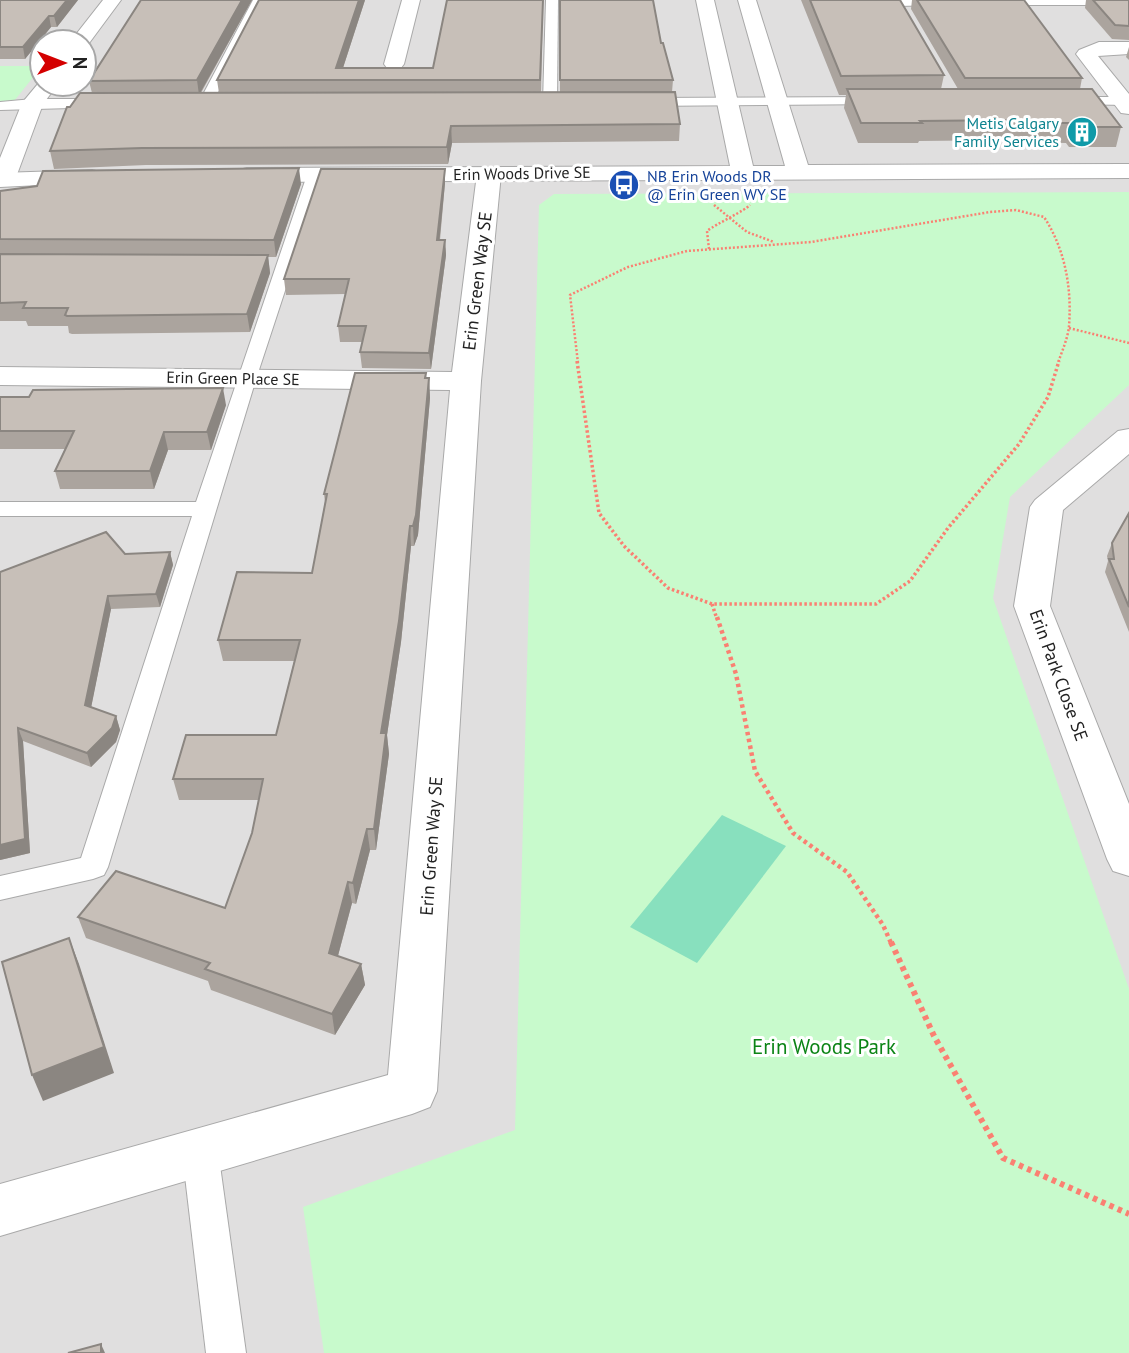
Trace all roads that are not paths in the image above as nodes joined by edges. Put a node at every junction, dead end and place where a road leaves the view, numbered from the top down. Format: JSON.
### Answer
{"nodes":[{"id":1,"x":113,"y":0,"type":"edge"},
{"id":2,"x":259,"y":0,"type":"edge"},
{"id":3,"x":411,"y":0,"type":"edge"},
{"id":4,"x":552,"y":0,"type":"edge"},
{"id":5,"x":705,"y":0,"type":"edge"},
{"id":6,"x":747,"y":0,"type":"edge"},
{"id":7,"x":972,"y":1,"type":"edge"},
{"id":8,"x":1129,"y":1,"type":"edge"},
{"id":9,"x":899,"y":5,"type":"edge"},
{"id":10,"x":91,"y":28,"type":"edge"},
{"id":11,"x":1129,"y":48,"type":"edge"},
{"id":12,"x":394,"y":64,"type":"dead end"},
{"id":13,"x":37,"y":98,"type":"edge"},
{"id":14,"x":1045,"y":101,"type":"edge"},
{"id":15,"x":206,"y":102,"type":"edge"},
{"id":16,"x":550,"y":102,"type":"edge"},
{"id":17,"x":631,"y":102,"type":"edge"},
{"id":18,"x":725,"y":102,"type":"junction"},
{"id":19,"x":776,"y":102,"type":"junction"},
{"id":20,"x":899,"y":102,"type":"edge"},
{"id":21,"x":33,"y":103,"type":"junction"},
{"id":22,"x":126,"y":103,"type":"edge"},
{"id":23,"x":1127,"y":103,"type":"edge"},
{"id":24,"x":0,"y":106,"type":"edge"},
{"id":25,"x":743,"y":171,"type":"junction"},
{"id":26,"x":798,"y":171,"type":"junction"},
{"id":27,"x":1129,"y":171,"type":"edge"},
{"id":28,"x":489,"y":174,"type":"junction"},
{"id":29,"x":224,"y":175,"type":"edge"},
{"id":30,"x":315,"y":175,"type":"junction"},
{"id":31,"x":120,"y":176,"type":"edge"},
{"id":32,"x":1,"y":180,"type":"edge"},
{"id":33,"x":0,"y":376,"type":"edge"},
{"id":34,"x":246,"y":379,"type":"junction"},
{"id":35,"x":466,"y":381,"type":"junction"},
{"id":36,"x":1129,"y":439,"type":"edge"},
{"id":37,"x":0,"y":509,"type":"edge"},
{"id":38,"x":205,"y":509,"type":"junction"},
{"id":39,"x":1129,"y":859,"type":"edge"},
{"id":40,"x":0,"y":888,"type":"edge"},
{"id":41,"x":201,"y":1151,"type":"junction"},
{"id":42,"x":0,"y":1210,"type":"edge"},
{"id":43,"x":226,"y":1353,"type":"edge"}],
"edges":[{"from":1,"to":10,"type":"street"},
{"from":2,"to":15,"type":"lane"},
{"from":3,"to":12,"type":"street"},
{"from":4,"to":16,"type":"lane"},
{"from":5,"to":18,"type":"street"},
{"from":6,"to":19,"type":"street"},
{"from":7,"to":8,"type":"lane"},
{"from":7,"to":9,"type":"lane"},
{"from":11,"to":23,"type":"street"},
{"from":13,"to":21,"type":"street"},
{"from":14,"to":23,"type":"lane"},
{"from":17,"to":18,"type":"lane"},
{"from":18,"to":19,"type":"lane"},
{"from":18,"to":25,"type":"street"},
{"from":19,"to":20,"type":"lane"},
{"from":19,"to":26,"type":"street"},
{"from":21,"to":22,"type":"lane"},
{"from":21,"to":24,"type":"lane"},
{"from":21,"to":32,"type":"street"},
{"from":25,"to":26,"type":"street","name":"Erin Woods Drive SE"},
{"from":25,"to":28,"type":"street","name":"Erin Woods Drive SE"},
{"from":26,"to":27,"type":"street","name":"Erin Woods Drive SE"},
{"from":28,"to":30,"type":"street","name":"Erin Woods Drive SE"},
{"from":28,"to":35,"type":"street","name":"Erin Green Way SE"},
{"from":29,"to":30,"type":"street","name":"Erin Woods Drive SE"},
{"from":30,"to":34,"type":"lane"},
{"from":31,"to":32,"type":"street"},
{"from":33,"to":34,"type":"street","name":"Erin Green Place SE"},
{"from":34,"to":35,"type":"street","name":"Erin Green Place SE"},
{"from":34,"to":38,"type":"lane"},
{"from":35,"to":41,"type":"street","name":"Erin Green Way SE"},
{"from":36,"to":39,"type":"street","name":"Erin Park Close SE"},
{"from":37,"to":38,"type":"lane"},
{"from":38,"to":40,"type":"lane"},
{"from":41,"to":42,"type":"street","name":"Erin Green Way SE"},
{"from":41,"to":43,"type":"lane"}]}
